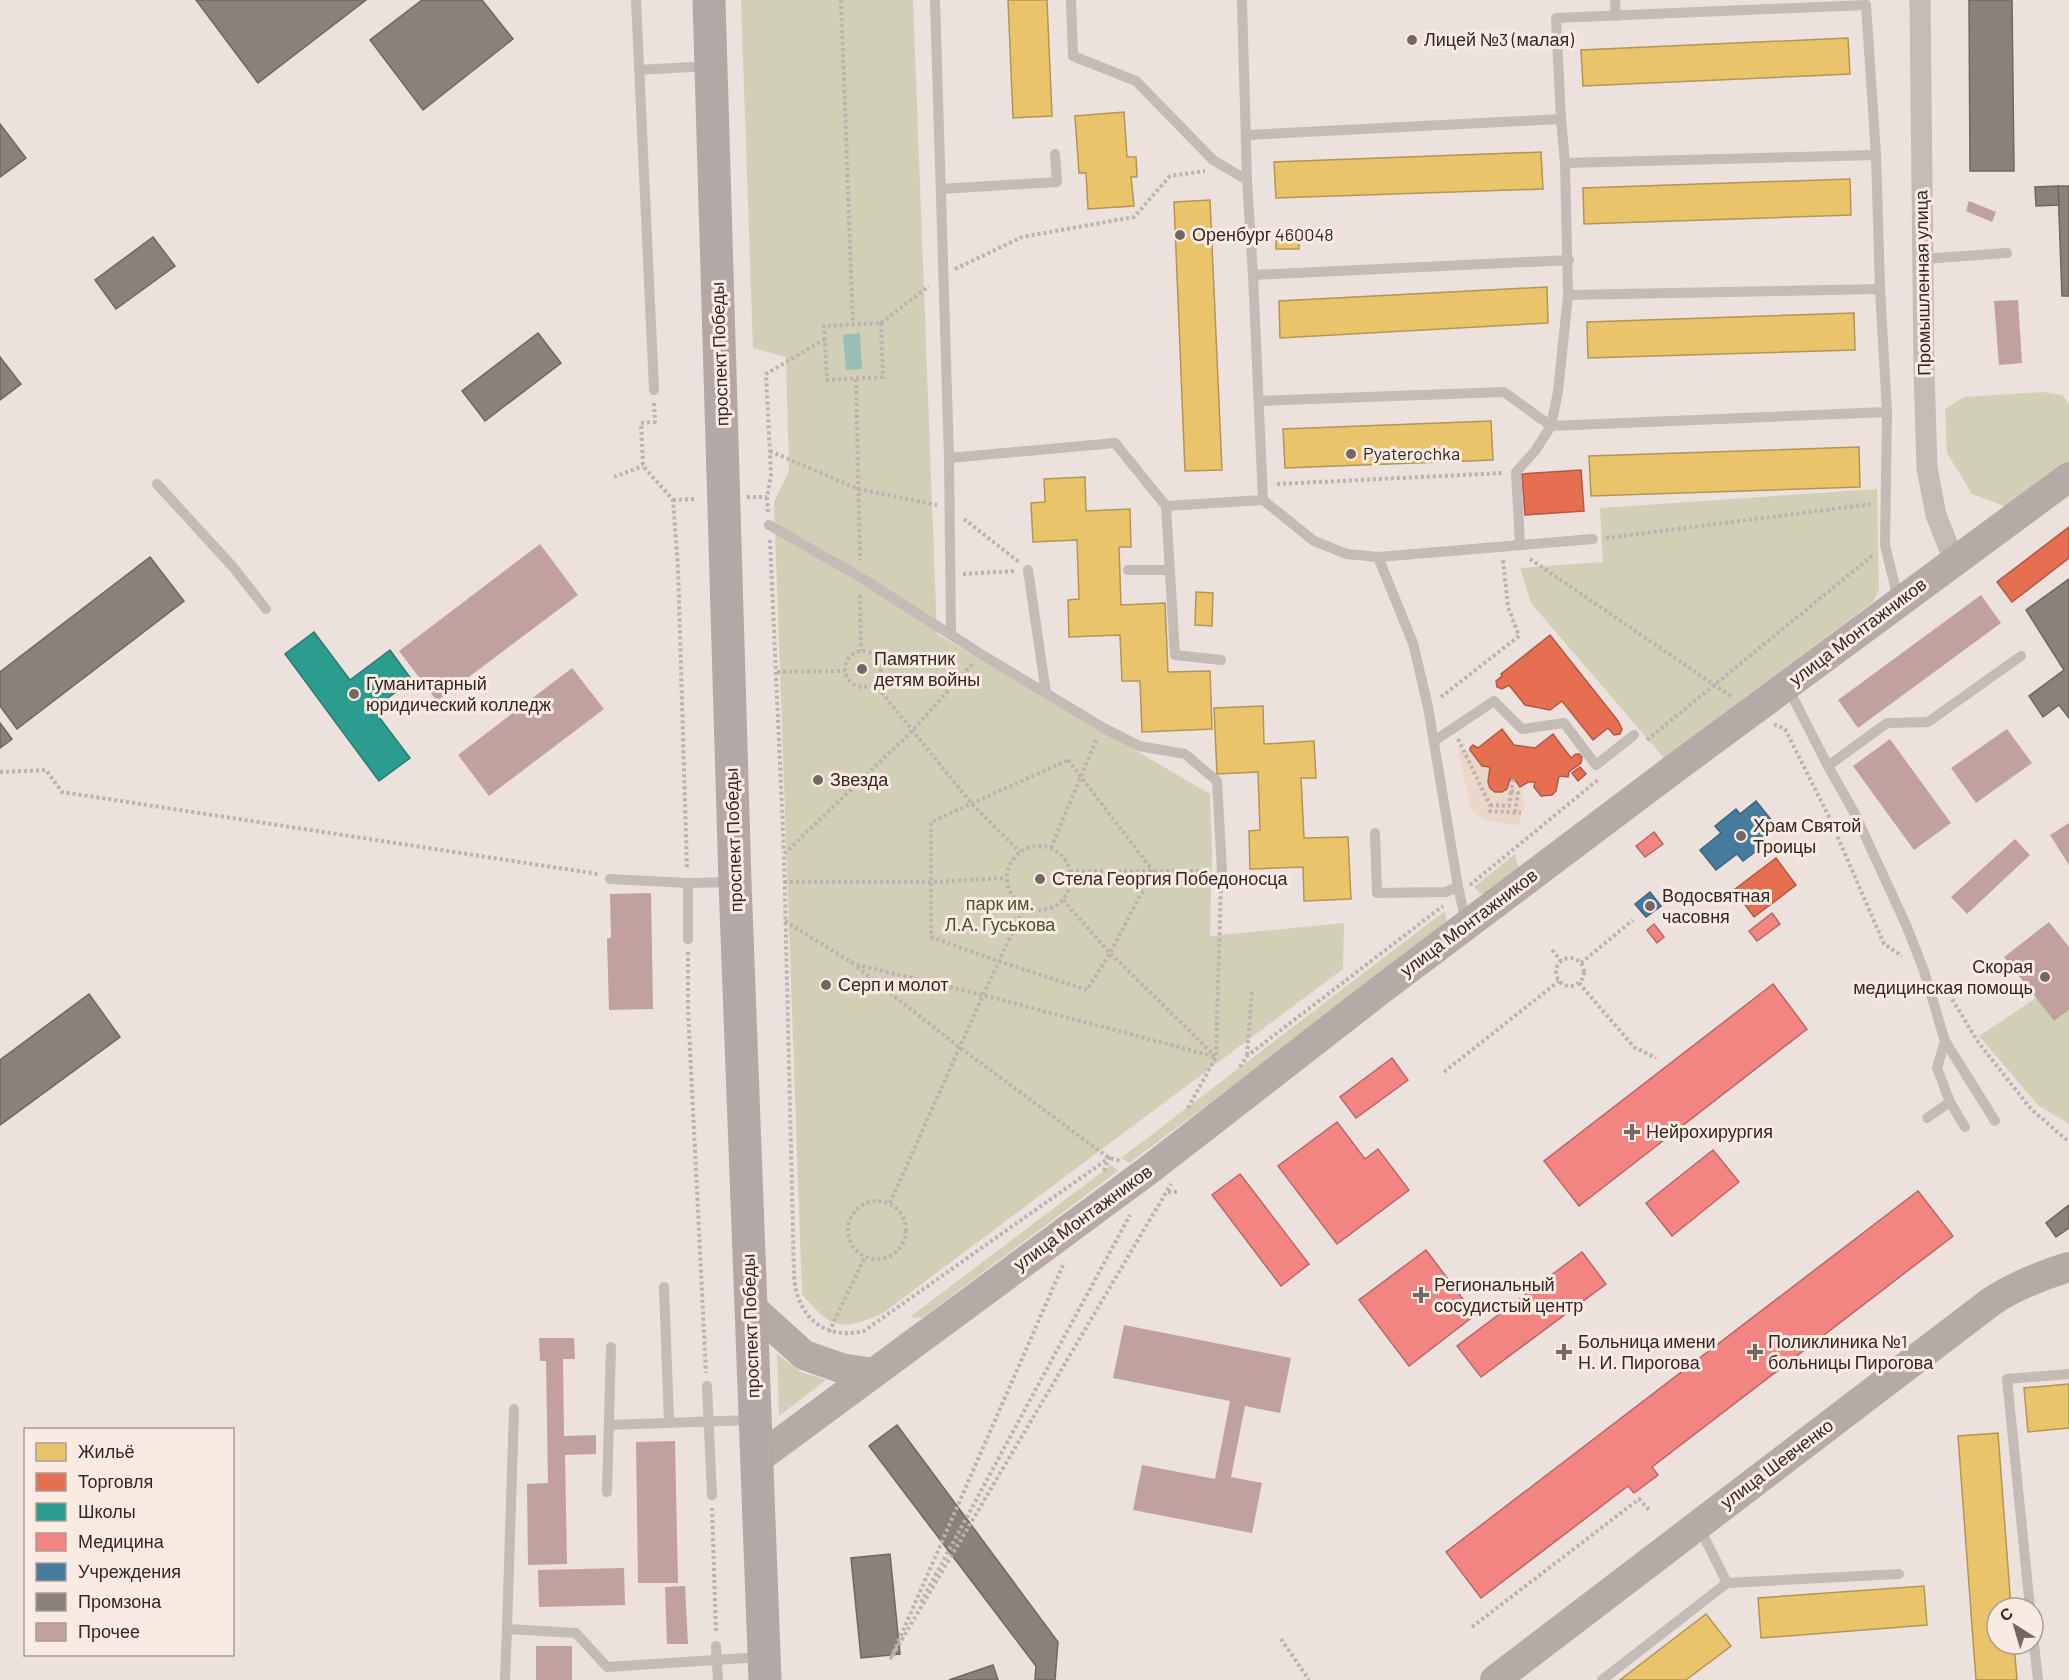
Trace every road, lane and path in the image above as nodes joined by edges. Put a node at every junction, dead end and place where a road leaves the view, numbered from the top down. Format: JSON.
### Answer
{"nodes":[{"id":1,"x":636,"y":0,"type":"edge"},
{"id":2,"x":709,"y":0,"type":"edge"},
{"id":3,"x":841,"y":0,"type":"edge"},
{"id":4,"x":935,"y":0,"type":"edge"},
{"id":5,"x":1071,"y":0,"type":"edge"},
{"id":6,"x":1242,"y":0,"type":"edge"},
{"id":7,"x":1615,"y":0,"type":"edge"},
{"id":8,"x":1920,"y":0,"type":"edge"},
{"id":9,"x":1616,"y":16,"type":"junction"},
{"id":10,"x":711,"y":66,"type":"junction"},
{"id":11,"x":639,"y":70,"type":"junction"},
{"id":12,"x":1561,"y":119,"type":"junction"},
{"id":13,"x":1247,"y":135,"type":"junction"},
{"id":14,"x":1055,"y":154,"type":"dead end"},
{"id":15,"x":1876,"y":155,"type":"junction"},
{"id":16,"x":1565,"y":163,"type":"junction"},
{"id":17,"x":1209,"y":170,"type":"dead end"},
{"id":18,"x":1247,"y":180,"type":"junction"},
{"id":19,"x":941,"y":189,"type":"junction"},
{"id":20,"x":2007,"y":253,"type":"dead end"},
{"id":21,"x":1923,"y":259,"type":"junction"},
{"id":22,"x":1569,"y":260,"type":"junction"},
{"id":23,"x":944,"y":275,"type":"junction"},
{"id":24,"x":1254,"y":275,"type":"junction"},
{"id":25,"x":1880,"y":289,"type":"junction"},
{"id":26,"x":1568,"y":295,"type":"junction"},
{"id":27,"x":880,"y":323,"type":"junction"},
{"id":28,"x":853,"y":325,"type":"junction"},
{"id":29,"x":825,"y":339,"type":"junction"},
{"id":30,"x":856,"y":379,"type":"junction"},
{"id":31,"x":654,"y":390,"type":"dead end"},
{"id":32,"x":1259,"y":401,"type":"junction"},
{"id":33,"x":1887,"y":412,"type":"junction"},
{"id":34,"x":655,"y":422,"type":"dead end"},
{"id":35,"x":1551,"y":426,"type":"junction"},
{"id":36,"x":770,"y":451,"type":"junction"},
{"id":37,"x":949,"y":458,"type":"junction"},
{"id":38,"x":643,"y":466,"type":"junction"},
{"id":39,"x":1516,"y":472,"type":"junction"},
{"id":40,"x":614,"y":477,"type":"dead end"},
{"id":41,"x":2069,"y":477,"type":"edge"},
{"id":42,"x":157,"y":484,"type":"dead end"},
{"id":43,"x":1262,"y":485,"type":"junction"},
{"id":44,"x":858,"y":489,"type":"junction"},
{"id":45,"x":767,"y":497,"type":"junction"},
{"id":46,"x":742,"y":498,"type":"dead end"},
{"id":47,"x":696,"y":499,"type":"dead end"},
{"id":48,"x":673,"y":500,"type":"junction"},
{"id":49,"x":1263,"y":500,"type":"junction"},
{"id":50,"x":1886,"y":502,"type":"junction"},
{"id":51,"x":1166,"y":506,"type":"junction"},
{"id":52,"x":950,"y":507,"type":"junction"},
{"id":53,"x":769,"y":525,"type":"junction"},
{"id":54,"x":1593,"y":539,"type":"joint"},
{"id":55,"x":1520,"y":544,"type":"junction"},
{"id":56,"x":1885,"y":545,"type":"junction"},
{"id":57,"x":1501,"y":546,"type":"junction"},
{"id":58,"x":1378,"y":556,"type":"junction"},
{"id":59,"x":1954,"y":561,"type":"junction"},
{"id":60,"x":1028,"y":570,"type":"junction"},
{"id":61,"x":1128,"y":570,"type":"dead end"},
{"id":62,"x":1170,"y":570,"type":"junction"},
{"id":63,"x":951,"y":574,"type":"junction"},
{"id":64,"x":860,"y":577,"type":"junction"},
{"id":65,"x":1899,"y":602,"type":"junction"},
{"id":66,"x":266,"y":609,"type":"dead end"},
{"id":67,"x":951,"y":635,"type":"junction"},
{"id":68,"x":861,"y":651,"type":"junction"},
{"id":69,"x":981,"y":654,"type":"junction"},
{"id":70,"x":2021,"y":656,"type":"dead end"},
{"id":71,"x":1221,"y":660,"type":"dead end"},
{"id":72,"x":845,"y":671,"type":"junction"},
{"id":73,"x":777,"y":672,"type":"junction"},
{"id":74,"x":873,"y":683,"type":"junction"},
{"id":75,"x":1714,"y":685,"type":"junction"},
{"id":76,"x":1787,"y":685,"type":"junction"},
{"id":77,"x":1046,"y":693,"type":"junction"},
{"id":78,"x":1428,"y":707,"type":"junction"},
{"id":79,"x":1749,"y":713,"type":"junction"},
{"id":80,"x":1102,"y":727,"type":"junction"},
{"id":81,"x":1453,"y":728,"type":"junction"},
{"id":82,"x":912,"y":731,"type":"junction"},
{"id":83,"x":1634,"y":735,"type":"dead end"},
{"id":84,"x":1434,"y":741,"type":"junction"},
{"id":85,"x":1644,"y":742,"type":"dead end"},
{"id":86,"x":1828,"y":766,"type":"junction"},
{"id":87,"x":0,"y":772,"type":"edge"},
{"id":88,"x":1605,"y":775,"type":"dead end"},
{"id":89,"x":1080,"y":777,"type":"junction"},
{"id":90,"x":1513,"y":779,"type":"dead end"},
{"id":91,"x":1511,"y":791,"type":"junction"},
{"id":92,"x":972,"y":804,"type":"junction"},
{"id":93,"x":1490,"y":805,"type":"junction"},
{"id":94,"x":1375,"y":833,"type":"dead end"},
{"id":95,"x":1051,"y":848,"type":"junction"},
{"id":96,"x":1020,"y":852,"type":"junction"},
{"id":97,"x":784,"y":854,"type":"junction"},
{"id":98,"x":1070,"y":871,"type":"junction"},
{"id":99,"x":1153,"y":871,"type":"junction"},
{"id":100,"x":1222,"y":871,"type":"junction"},
{"id":101,"x":1006,"y":878,"type":"junction"},
{"id":102,"x":610,"y":879,"type":"joint"},
{"id":103,"x":735,"y":882,"type":"junction"},
{"id":104,"x":784,"y":882,"type":"junction"},
{"id":105,"x":932,"y":882,"type":"junction"},
{"id":106,"x":688,"y":883,"type":"junction"},
{"id":107,"x":1459,"y":890,"type":"junction"},
{"id":108,"x":1063,"y":900,"type":"junction"},
{"id":109,"x":1024,"y":908,"type":"junction"},
{"id":110,"x":1633,"y":920,"type":"dead end"},
{"id":111,"x":785,"y":921,"type":"junction"},
{"id":112,"x":1467,"y":925,"type":"junction"},
{"id":113,"x":687,"y":939,"type":"joint"},
{"id":114,"x":1552,"y":950,"type":"dead end"},
{"id":115,"x":1110,"y":953,"type":"junction"},
{"id":116,"x":998,"y":961,"type":"junction"},
{"id":117,"x":1561,"y":961,"type":"junction"},
{"id":118,"x":1581,"y":963,"type":"junction"},
{"id":119,"x":854,"y":964,"type":"junction"},
{"id":120,"x":1924,"y":971,"type":"junction"},
{"id":121,"x":1559,"y":981,"type":"junction"},
{"id":122,"x":1579,"y":983,"type":"junction"},
{"id":123,"x":1252,"y":990,"type":"dead end"},
{"id":124,"x":982,"y":996,"type":"junction"},
{"id":125,"x":1945,"y":1041,"type":"junction"},
{"id":126,"x":959,"y":1047,"type":"junction"},
{"id":127,"x":1247,"y":1056,"type":"junction"},
{"id":128,"x":1216,"y":1057,"type":"junction"},
{"id":129,"x":1656,"y":1058,"type":"dead end"},
{"id":130,"x":1444,"y":1072,"type":"dead end"},
{"id":131,"x":1235,"y":1076,"type":"dead end"},
{"id":132,"x":1950,"y":1101,"type":"junction"},
{"id":133,"x":1187,"y":1110,"type":"dead end"},
{"id":134,"x":1927,"y":1118,"type":"dead end"},
{"id":135,"x":1995,"y":1121,"type":"dead end"},
{"id":136,"x":1965,"y":1127,"type":"dead end"},
{"id":137,"x":2069,"y":1142,"type":"edge"},
{"id":138,"x":1109,"y":1158,"type":"junction"},
{"id":139,"x":1162,"y":1174,"type":"junction"},
{"id":140,"x":1100,"y":1180,"type":"dead end"},
{"id":141,"x":1180,"y":1192,"type":"dead end"},
{"id":142,"x":890,"y":1203,"type":"junction"},
{"id":143,"x":1130,"y":1215,"type":"dead end"},
{"id":144,"x":1067,"y":1256,"type":"dead end"},
{"id":145,"x":865,"y":1257,"type":"junction"},
{"id":146,"x":2069,"y":1267,"type":"edge"},
{"id":147,"x":664,"y":1287,"type":"dead end"},
{"id":148,"x":750,"y":1306,"type":"junction"},
{"id":149,"x":829,"y":1332,"type":"junction"},
{"id":150,"x":611,"y":1347,"type":"dead end"},
{"id":151,"x":873,"y":1373,"type":"junction"},
{"id":152,"x":2069,"y":1374,"type":"edge"},
{"id":153,"x":707,"y":1386,"type":"joint"},
{"id":154,"x":514,"y":1409,"type":"dead end"},
{"id":155,"x":755,"y":1420,"type":"junction"},
{"id":156,"x":669,"y":1422,"type":"junction"},
{"id":157,"x":708,"y":1422,"type":"junction"},
{"id":158,"x":609,"y":1425,"type":"junction"},
{"id":159,"x":756,"y":1460,"type":"junction"},
{"id":160,"x":607,"y":1492,"type":"dead end"},
{"id":161,"x":712,"y":1495,"type":"joint"},
{"id":162,"x":1650,"y":1512,"type":"dead end"},
{"id":163,"x":1698,"y":1525,"type":"junction"},
{"id":164,"x":1899,"y":1574,"type":"dead end"},
{"id":165,"x":1726,"y":1583,"type":"junction"},
{"id":166,"x":2029,"y":1596,"type":"edge"},
{"id":167,"x":1472,"y":1627,"type":"dead end"},
{"id":168,"x":507,"y":1629,"type":"junction"},
{"id":169,"x":1281,"y":1639,"type":"dead end"},
{"id":170,"x":716,"y":1646,"type":"joint"},
{"id":171,"x":2035,"y":1656,"type":"edge"},
{"id":172,"x":891,"y":1658,"type":"junction"},
{"id":173,"x":717,"y":1660,"type":"junction"},
{"id":174,"x":607,"y":1667,"type":"junction"},
{"id":175,"x":765,"y":1669,"type":"edge"},
{"id":176,"x":505,"y":1680,"type":"edge"},
{"id":177,"x":607,"y":1680,"type":"edge"},
{"id":178,"x":718,"y":1680,"type":"edge"},
{"id":179,"x":1309,"y":1680,"type":"edge"},
{"id":180,"x":1495,"y":1680,"type":"edge"},
{"id":181,"x":1602,"y":1680,"type":"edge"},
{"id":182,"x":2038,"y":1680,"type":"edge"}],
"edges":[{"from":1,"to":11,"type":"lane"},
{"from":2,"to":10,"type":"main road","name":"проспект Победы"},
{"from":3,"to":28,"type":"path"},
{"from":4,"to":19,"type":"lane"},
{"from":5,"to":18,"type":"lane"},
{"from":6,"to":13,"type":"lane"},
{"from":7,"to":9,"type":"lane"},
{"from":8,"to":21,"type":"street","name":"Промышленная улица"},
{"from":9,"to":12,"type":"lane"},
{"from":9,"to":15,"type":"lane"},
{"from":10,"to":11,"type":"lane"},
{"from":10,"to":103,"type":"main road","name":"проспект Победы"},
{"from":11,"to":31,"type":"lane"},
{"from":12,"to":13,"type":"lane"},
{"from":12,"to":16,"type":"lane"},
{"from":13,"to":18,"type":"lane"},
{"from":14,"to":19,"type":"lane"},
{"from":15,"to":16,"type":"lane"},
{"from":15,"to":25,"type":"lane"},
{"from":16,"to":22,"type":"lane"},
{"from":17,"to":23,"type":"path"},
{"from":18,"to":24,"type":"lane"},
{"from":19,"to":23,"type":"lane"},
{"from":20,"to":21,"type":"lane"},
{"from":21,"to":59,"type":"street","name":"Промышленная улица"},
{"from":22,"to":24,"type":"lane"},
{"from":22,"to":26,"type":"lane"},
{"from":23,"to":27,"type":"path"},
{"from":23,"to":37,"type":"lane"},
{"from":24,"to":32,"type":"lane"},
{"from":25,"to":26,"type":"lane"},
{"from":25,"to":33,"type":"lane"},
{"from":26,"to":35,"type":"lane"},
{"from":27,"to":28,"type":"path"},
{"from":27,"to":30,"type":"path"},
{"from":28,"to":29,"type":"path"},
{"from":29,"to":30,"type":"path"},
{"from":29,"to":36,"type":"path"},
{"from":30,"to":44,"type":"path"},
{"from":32,"to":35,"type":"lane"},
{"from":32,"to":43,"type":"lane"},
{"from":33,"to":35,"type":"lane"},
{"from":33,"to":50,"type":"lane"},
{"from":34,"to":38,"type":"path"},
{"from":35,"to":39,"type":"lane"},
{"from":36,"to":44,"type":"path"},
{"from":36,"to":45,"type":"path"},
{"from":37,"to":51,"type":"lane"},
{"from":37,"to":52,"type":"lane"},
{"from":38,"to":40,"type":"path"},
{"from":38,"to":48,"type":"path"},
{"from":39,"to":43,"type":"path"},
{"from":39,"to":55,"type":"lane"},
{"from":41,"to":59,"type":"main road","name":"улица Монтажников"},
{"from":42,"to":66,"type":"lane"},
{"from":43,"to":49,"type":"lane"},
{"from":44,"to":52,"type":"path"},
{"from":44,"to":64,"type":"path"},
{"from":45,"to":46,"type":"path"},
{"from":45,"to":53,"type":"path"},
{"from":47,"to":48,"type":"path"},
{"from":48,"to":106,"type":"path"},
{"from":49,"to":51,"type":"lane"},
{"from":49,"to":58,"type":"lane"},
{"from":50,"to":54,"type":"path"},
{"from":50,"to":56,"type":"lane"},
{"from":51,"to":62,"type":"lane"},
{"from":52,"to":60,"type":"path"},
{"from":52,"to":63,"type":"lane"},
{"from":53,"to":64,"type":"lane"},
{"from":53,"to":73,"type":"path"},
{"from":54,"to":55,"type":"lane"},
{"from":55,"to":57,"type":"lane"},
{"from":55,"to":75,"type":"path"},
{"from":56,"to":65,"type":"lane"},
{"from":56,"to":75,"type":"path"},
{"from":57,"to":58,"type":"lane"},
{"from":57,"to":78,"type":"path"},
{"from":58,"to":78,"type":"lane"},
{"from":59,"to":65,"type":"main road","name":"улица Монтажников"},
{"from":60,"to":63,"type":"path"},
{"from":60,"to":77,"type":"lane"},
{"from":61,"to":62,"type":"lane"},
{"from":62,"to":71,"type":"lane"},
{"from":63,"to":67,"type":"lane"},
{"from":64,"to":67,"type":"lane"},
{"from":64,"to":68,"type":"path"},
{"from":65,"to":76,"type":"main road","name":"улица Монтажников"},
{"from":67,"to":69,"type":"lane"},
{"from":68,"to":72,"type":"path"},
{"from":68,"to":74,"type":"path"},
{"from":69,"to":77,"type":"lane"},
{"from":69,"to":82,"type":"path"},
{"from":70,"to":86,"type":"lane"},
{"from":72,"to":73,"type":"path"},
{"from":72,"to":74,"type":"path"},
{"from":73,"to":97,"type":"path"},
{"from":74,"to":82,"type":"path"},
{"from":75,"to":79,"type":"path"},
{"from":75,"to":85,"type":"path"},
{"from":76,"to":79,"type":"main road","name":"улица Монтажников"},
{"from":76,"to":86,"type":"lane"},
{"from":77,"to":80,"type":"lane"},
{"from":78,"to":84,"type":"lane"},
{"from":79,"to":112,"type":"main road","name":"улица Монтажников"},
{"from":79,"to":120,"type":"path"},
{"from":80,"to":89,"type":"path"},
{"from":80,"to":100,"type":"lane"},
{"from":81,"to":83,"type":"lane"},
{"from":81,"to":84,"type":"lane"},
{"from":81,"to":93,"type":"path"},
{"from":82,"to":92,"type":"path"},
{"from":82,"to":97,"type":"path"},
{"from":84,"to":107,"type":"lane"},
{"from":86,"to":120,"type":"lane"},
{"from":87,"to":102,"type":"path"},
{"from":88,"to":107,"type":"path"},
{"from":89,"to":92,"type":"path"},
{"from":89,"to":95,"type":"path"},
{"from":89,"to":99,"type":"path"},
{"from":90,"to":91,"type":"path"},
{"from":91,"to":93,"type":"path"},
{"from":91,"to":93,"type":"path"},
{"from":92,"to":96,"type":"path"},
{"from":92,"to":105,"type":"path"},
{"from":94,"to":107,"type":"lane"},
{"from":95,"to":96,"type":"path"},
{"from":95,"to":98,"type":"path"},
{"from":96,"to":101,"type":"path"},
{"from":97,"to":104,"type":"path"},
{"from":98,"to":99,"type":"path"},
{"from":98,"to":108,"type":"path"},
{"from":99,"to":100,"type":"path"},
{"from":99,"to":115,"type":"path"},
{"from":100,"to":128,"type":"path"},
{"from":101,"to":105,"type":"path"},
{"from":101,"to":109,"type":"path"},
{"from":102,"to":106,"type":"lane"},
{"from":103,"to":106,"type":"lane"},
{"from":103,"to":148,"type":"main road","name":"проспект Победы"},
{"from":104,"to":105,"type":"path"},
{"from":104,"to":111,"type":"path"},
{"from":105,"to":116,"type":"path"},
{"from":106,"to":113,"type":"lane"},
{"from":107,"to":112,"type":"lane"},
{"from":107,"to":127,"type":"path"},
{"from":108,"to":109,"type":"path"},
{"from":108,"to":115,"type":"path"},
{"from":109,"to":116,"type":"path"},
{"from":110,"to":118,"type":"path"},
{"from":111,"to":119,"type":"path"},
{"from":111,"to":149,"type":"path"},
{"from":112,"to":139,"type":"main road","name":"улица Монтажников"},
{"from":113,"to":153,"type":"path"},
{"from":114,"to":117,"type":"path"},
{"from":115,"to":116,"type":"path"},
{"from":115,"to":128,"type":"path"},
{"from":116,"to":124,"type":"path"},
{"from":117,"to":118,"type":"path"},
{"from":117,"to":121,"type":"path"},
{"from":118,"to":122,"type":"path"},
{"from":119,"to":124,"type":"path"},
{"from":119,"to":126,"type":"path"},
{"from":120,"to":125,"type":"lane"},
{"from":120,"to":137,"type":"path"},
{"from":121,"to":122,"type":"path"},
{"from":121,"to":130,"type":"path"},
{"from":122,"to":129,"type":"path"},
{"from":123,"to":127,"type":"path"},
{"from":124,"to":126,"type":"path"},
{"from":124,"to":128,"type":"path"},
{"from":125,"to":132,"type":"lane"},
{"from":125,"to":135,"type":"lane"},
{"from":126,"to":138,"type":"path"},
{"from":126,"to":142,"type":"path"},
{"from":127,"to":131,"type":"path"},
{"from":128,"to":133,"type":"path"},
{"from":132,"to":134,"type":"lane"},
{"from":132,"to":136,"type":"lane"},
{"from":138,"to":139,"type":"path"},
{"from":138,"to":140,"type":"path"},
{"from":138,"to":149,"type":"path"},
{"from":139,"to":141,"type":"path"},
{"from":139,"to":151,"type":"main road","name":"улица Монтажников"},
{"from":139,"to":172,"type":"path"},
{"from":142,"to":145,"type":"path"},
{"from":142,"to":145,"type":"path"},
{"from":143,"to":172,"type":"path"},
{"from":144,"to":172,"type":"path"},
{"from":145,"to":149,"type":"path"},
{"from":146,"to":163,"type":"main road","name":"улица Шевченко"},
{"from":147,"to":156,"type":"lane"},
{"from":148,"to":151,"type":"main road"},
{"from":148,"to":155,"type":"main road","name":"проспект Победы"},
{"from":150,"to":158,"type":"lane"},
{"from":151,"to":159,"type":"main road","name":"улица Монтажников"},
{"from":152,"to":166,"type":"lane"},
{"from":153,"to":157,"type":"lane"},
{"from":154,"to":168,"type":"lane"},
{"from":155,"to":157,"type":"lane"},
{"from":155,"to":159,"type":"main road","name":"проспект Победы"},
{"from":156,"to":157,"type":"lane"},
{"from":156,"to":158,"type":"lane"},
{"from":157,"to":161,"type":"lane"},
{"from":158,"to":160,"type":"lane"},
{"from":159,"to":175,"type":"main road","name":"проспект Победы"},
{"from":161,"to":170,"type":"path"},
{"from":162,"to":167,"type":"path"},
{"from":163,"to":165,"type":"lane"},
{"from":163,"to":180,"type":"main road","name":"улица Шевченко"},
{"from":164,"to":165,"type":"lane"},
{"from":165,"to":181,"type":"lane"},
{"from":168,"to":174,"type":"lane"},
{"from":168,"to":176,"type":"lane"},
{"from":169,"to":179,"type":"path"},
{"from":170,"to":173,"type":"lane"},
{"from":171,"to":182,"type":"lane"},
{"from":173,"to":174,"type":"lane"},
{"from":173,"to":175,"type":"lane"},
{"from":173,"to":178,"type":"lane"},
{"from":174,"to":177,"type":"lane"}]}
